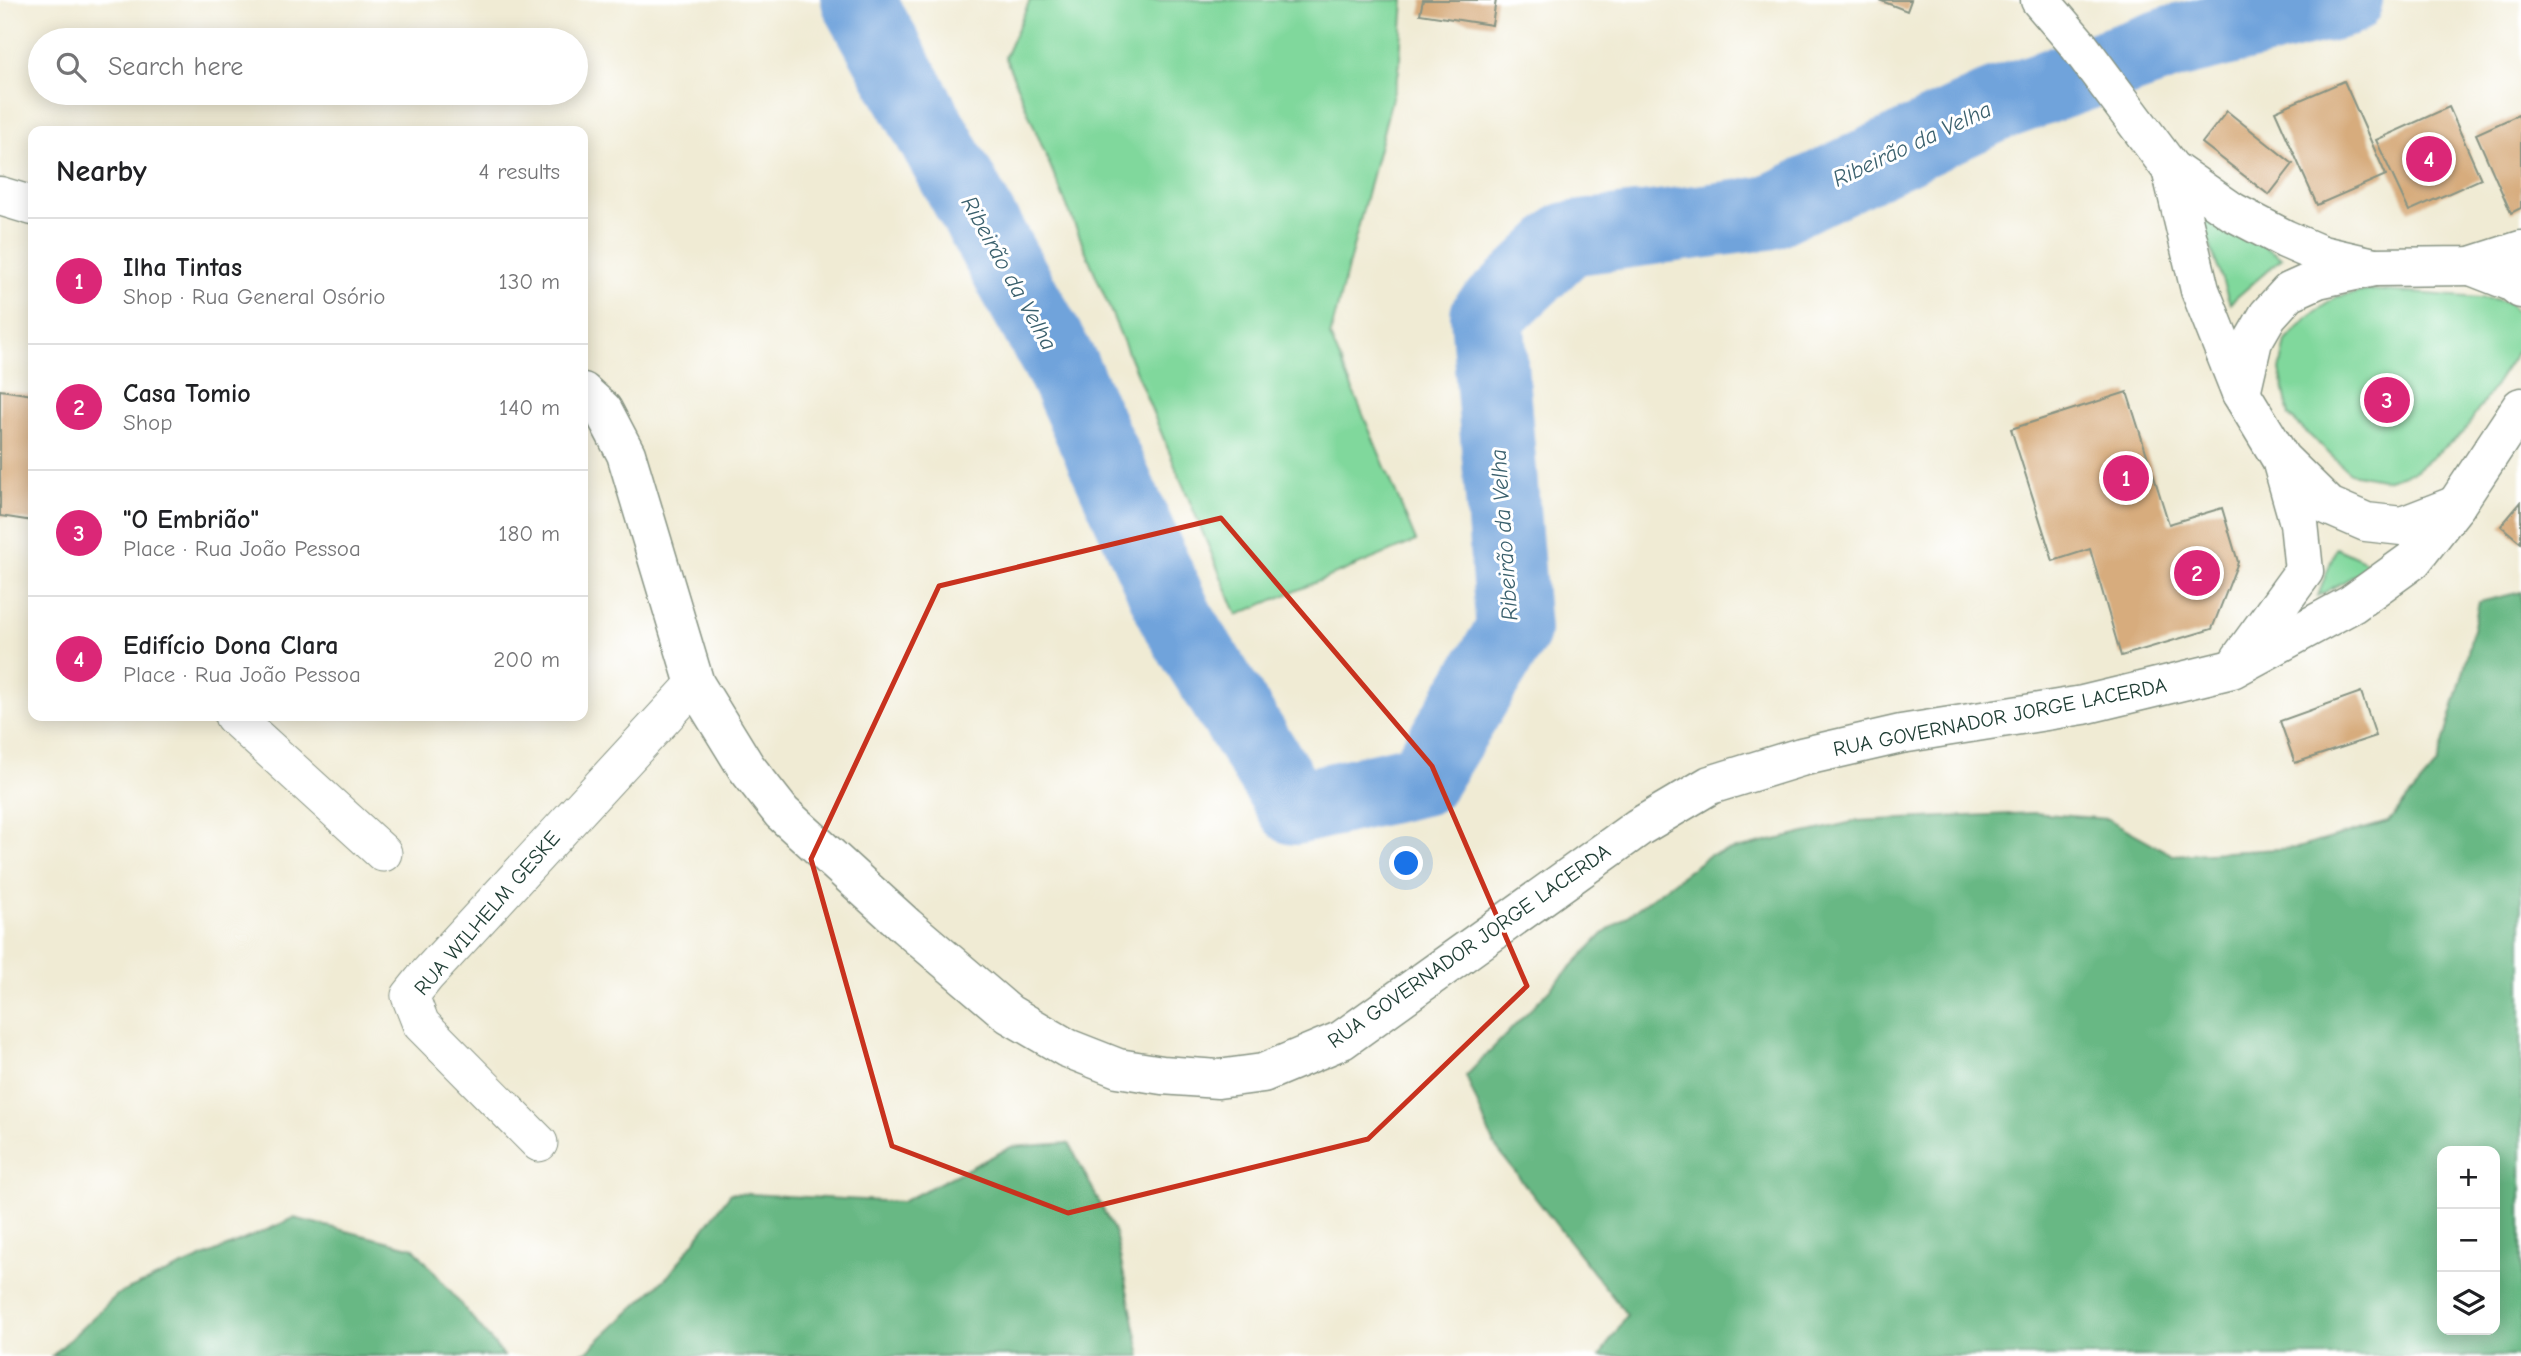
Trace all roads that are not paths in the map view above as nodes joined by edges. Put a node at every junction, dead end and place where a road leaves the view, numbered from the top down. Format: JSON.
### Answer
{"nodes":[{"id":1,"x":2040,"y":0,"type":"edge"},
{"id":2,"x":2171,"y":169,"type":"junction"},
{"id":3,"x":0,"y":196,"type":"edge"},
{"id":4,"x":28,"y":204,"type":"edge"},
{"id":5,"x":2521,"y":250,"type":"edge"},
{"id":6,"x":2471,"y":266,"type":"junction"},
{"id":7,"x":2374,"y":267,"type":"junction"},
{"id":8,"x":2521,"y":289,"type":"edge"},
{"id":9,"x":2241,"y":393,"type":"junction"},
{"id":10,"x":588,"y":396,"type":"edge"},
{"id":11,"x":2521,"y":408,"type":"edge"},
{"id":12,"x":2281,"y":459,"type":"junction"},
{"id":13,"x":2456,"y":505,"type":"junction"},
{"id":14,"x":2232,"y":669,"type":"junction"},
{"id":15,"x":695,"y":684,"type":"junction"},
{"id":16,"x":238,"y":721,"type":"edge"},
{"id":17,"x":383,"y":853,"type":"dead end"},
{"id":18,"x":539,"y":1143,"type":"dead end"}],
"edges":[{"from":1,"to":2,"type":"main road"},
{"from":2,"to":7,"type":"main road"},
{"from":2,"to":9,"type":"main road"},
{"from":3,"to":4,"type":"main road"},
{"from":5,"to":6,"type":"main road"},
{"from":6,"to":7,"type":"main road"},
{"from":6,"to":8,"type":"main road"},
{"from":7,"to":9,"type":"main road"},
{"from":9,"to":12,"type":"main road"},
{"from":10,"to":15,"type":"main road","name":"RUA GOVERNADOR JORGE LACERDA"},
{"from":11,"to":13,"type":"main road","name":"RUA GOVERNADOR JORGE LACERDA"},
{"from":12,"to":13,"type":"main road"},
{"from":12,"to":14,"type":"main road"},
{"from":13,"to":14,"type":"main road","name":"RUA GOVERNADOR JORGE LACERDA"},
{"from":14,"to":15,"type":"main road","name":"RUA GOVERNADOR JORGE LACERDA"},
{"from":15,"to":18,"type":"street","name":"RUA WILHELM GESKE"},
{"from":16,"to":17,"type":"street"}]}
